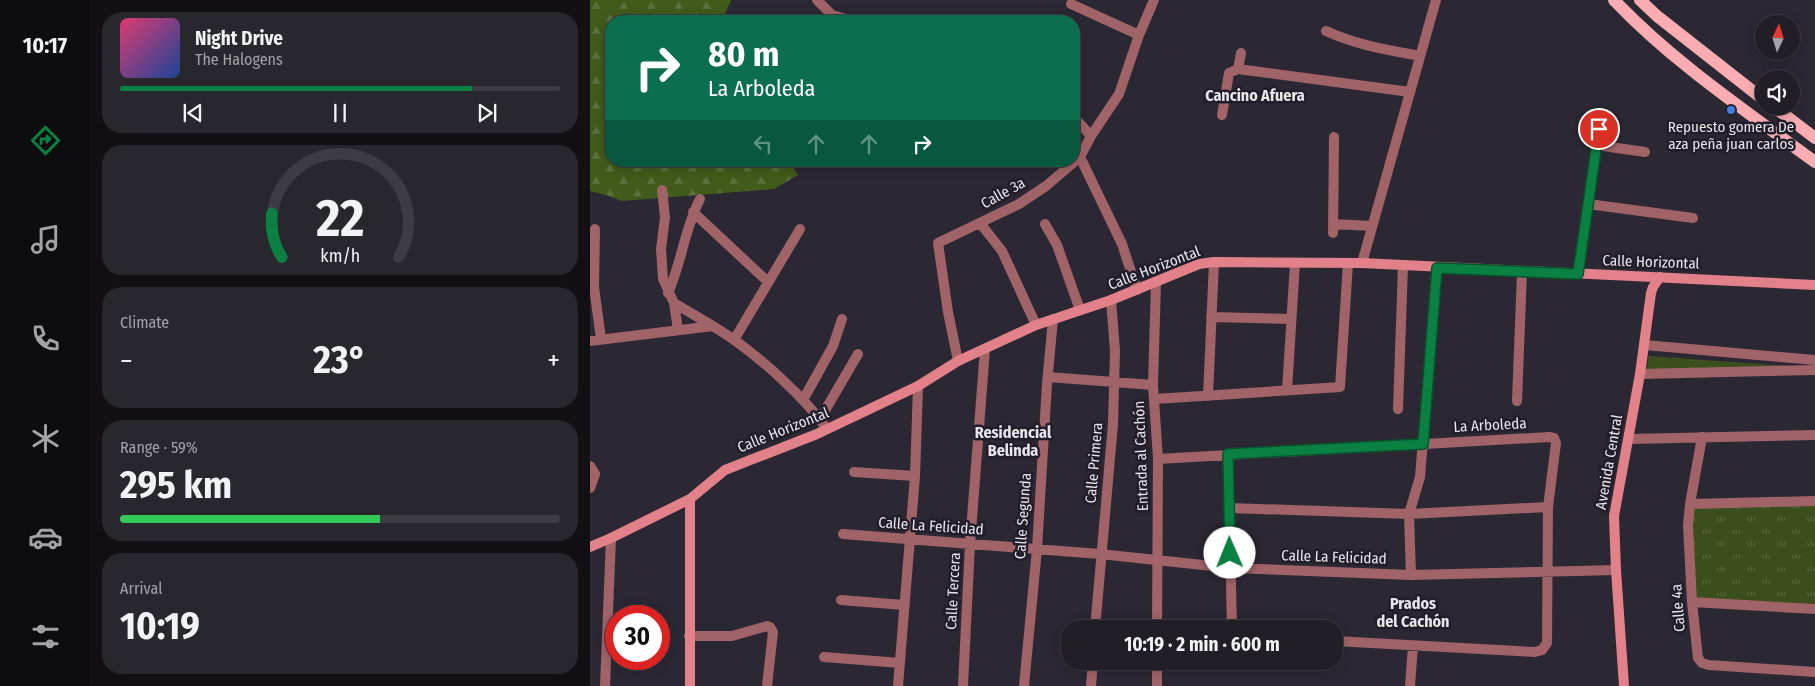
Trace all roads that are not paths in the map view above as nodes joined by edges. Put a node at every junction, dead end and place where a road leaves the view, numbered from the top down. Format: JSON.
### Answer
{"nodes":[{"id":1,"x":817,"y":0,"type":"edge"},
{"id":2,"x":1154,"y":0,"type":"edge"},
{"id":3,"x":1436,"y":0,"type":"edge"},
{"id":4,"x":1614,"y":0,"type":"edge"},
{"id":5,"x":1640,"y":0,"type":"edge"},
{"id":6,"x":1071,"y":4,"type":"dead end"},
{"id":7,"x":835,"y":15,"type":"edge"},
{"id":8,"x":1326,"y":30,"type":"dead end"},
{"id":9,"x":1139,"y":35,"type":"junction"},
{"id":10,"x":1241,"y":53,"type":"dead end"},
{"id":11,"x":1420,"y":56,"type":"junction"},
{"id":12,"x":1238,"y":69,"type":"junction"},
{"id":13,"x":1410,"y":92,"type":"junction"},
{"id":14,"x":1755,"y":93,"type":"edge"},
{"id":15,"x":1601,"y":113,"type":"dead end"},
{"id":16,"x":1222,"y":115,"type":"dead end"},
{"id":17,"x":1785,"y":115,"type":"edge"},
{"id":18,"x":1080,"y":124,"type":"edge"},
{"id":19,"x":1091,"y":136,"type":"junction"},
{"id":20,"x":1334,"y":137,"type":"dead end"},
{"id":21,"x":1815,"y":138,"type":"edge"},
{"id":22,"x":1596,"y":145,"type":"junction"},
{"id":23,"x":1645,"y":152,"type":"dead end"},
{"id":24,"x":1080,"y":157,"type":"joint"},
{"id":25,"x":1815,"y":162,"type":"edge"},
{"id":26,"x":1068,"y":167,"type":"edge"},
{"id":27,"x":662,"y":190,"type":"dead end"},
{"id":28,"x":700,"y":199,"type":"dead end"},
{"id":29,"x":1588,"y":204,"type":"junction"},
{"id":30,"x":693,"y":212,"type":"junction"},
{"id":31,"x":1693,"y":218,"type":"dead end"},
{"id":32,"x":980,"y":223,"type":"junction"},
{"id":33,"x":1045,"y":224,"type":"dead end"},
{"id":34,"x":1372,"y":226,"type":"junction"},
{"id":35,"x":595,"y":229,"type":"dead end"},
{"id":36,"x":800,"y":229,"type":"dead end"},
{"id":37,"x":1214,"y":262,"type":"junction"},
{"id":38,"x":1294,"y":262,"type":"junction"},
{"id":39,"x":1348,"y":263,"type":"junction"},
{"id":40,"x":1362,"y":263,"type":"junction"},
{"id":41,"x":1403,"y":266,"type":"junction"},
{"id":42,"x":1437,"y":268,"type":"junction"},
{"id":43,"x":1522,"y":272,"type":"junction"},
{"id":44,"x":1578,"y":274,"type":"junction"},
{"id":45,"x":1660,"y":276,"type":"junction"},
{"id":46,"x":768,"y":282,"type":"junction"},
{"id":47,"x":1156,"y":282,"type":"junction"},
{"id":48,"x":1815,"y":285,"type":"edge"},
{"id":49,"x":1137,"y":290,"type":"junction"},
{"id":50,"x":668,"y":293,"type":"junction"},
{"id":51,"x":1111,"y":300,"type":"junction"},
{"id":52,"x":674,"y":303,"type":"junction"},
{"id":53,"x":1080,"y":310,"type":"junction"},
{"id":54,"x":1211,"y":317,"type":"junction"},
{"id":55,"x":842,"y":319,"type":"dead end"},
{"id":56,"x":1053,"y":319,"type":"junction"},
{"id":57,"x":1291,"y":319,"type":"junction"},
{"id":58,"x":1036,"y":325,"type":"junction"},
{"id":59,"x":712,"y":326,"type":"junction"},
{"id":60,"x":678,"y":330,"type":"junction"},
{"id":61,"x":601,"y":339,"type":"junction"},
{"id":62,"x":734,"y":340,"type":"junction"},
{"id":63,"x":590,"y":341,"type":"edge"},
{"id":64,"x":1645,"y":345,"type":"junction"},
{"id":65,"x":985,"y":349,"type":"junction"},
{"id":66,"x":858,"y":354,"type":"dead end"},
{"id":67,"x":1815,"y":360,"type":"edge"},
{"id":68,"x":958,"y":362,"type":"junction"},
{"id":69,"x":1815,"y":370,"type":"edge"},
{"id":70,"x":1640,"y":374,"type":"junction"},
{"id":71,"x":1048,"y":377,"type":"junction"},
{"id":72,"x":1114,"y":383,"type":"junction"},
{"id":73,"x":1153,"y":385,"type":"junction"},
{"id":74,"x":918,"y":386,"type":"junction"},
{"id":75,"x":1288,"y":390,"type":"junction"},
{"id":76,"x":1208,"y":396,"type":"junction"},
{"id":77,"x":1155,"y":398,"type":"junction"},
{"id":78,"x":803,"y":400,"type":"junction"},
{"id":79,"x":1517,"y":401,"type":"dead end"},
{"id":80,"x":1398,"y":409,"type":"dead end"},
{"id":81,"x":820,"y":419,"type":"junction"},
{"id":82,"x":828,"y":428,"type":"junction"},
{"id":83,"x":1815,"y":434,"type":"edge"},
{"id":84,"x":1702,"y":437,"type":"junction"},
{"id":85,"x":1629,"y":439,"type":"junction"},
{"id":86,"x":1423,"y":444,"type":"junction"},
{"id":87,"x":1228,"y":454,"type":"junction"},
{"id":88,"x":1158,"y":459,"type":"junction"},
{"id":89,"x":590,"y":466,"type":"edge"},
{"id":90,"x":854,"y":472,"type":"dead end"},
{"id":91,"x":915,"y":476,"type":"junction"},
{"id":92,"x":590,"y":488,"type":"edge"},
{"id":93,"x":690,"y":499,"type":"junction"},
{"id":94,"x":1815,"y":501,"type":"edge"},
{"id":95,"x":1690,"y":504,"type":"junction"},
{"id":96,"x":1548,"y":507,"type":"junction"},
{"id":97,"x":1229,"y":508,"type":"junction"},
{"id":98,"x":1409,"y":514,"type":"junction"},
{"id":99,"x":843,"y":534,"type":"dead end"},
{"id":100,"x":611,"y":538,"type":"junction"},
{"id":101,"x":909,"y":539,"type":"junction"},
{"id":102,"x":970,"y":544,"type":"junction"},
{"id":103,"x":590,"y":547,"type":"edge"},
{"id":104,"x":1037,"y":549,"type":"junction"},
{"id":105,"x":1100,"y":554,"type":"junction"},
{"id":106,"x":1158,"y":559,"type":"junction"},
{"id":107,"x":1230,"y":568,"type":"junction"},
{"id":108,"x":1616,"y":570,"type":"junction"},
{"id":109,"x":1547,"y":571,"type":"junction"},
{"id":110,"x":1411,"y":575,"type":"junction"},
{"id":111,"x":841,"y":600,"type":"dead end"},
{"id":112,"x":1692,"y":602,"type":"junction"},
{"id":113,"x":904,"y":605,"type":"junction"},
{"id":114,"x":1815,"y":609,"type":"edge"},
{"id":115,"x":1096,"y":620,"type":"edge"},
{"id":116,"x":1157,"y":620,"type":"edge"},
{"id":117,"x":1232,"y":620,"type":"edge"},
{"id":118,"x":689,"y":636,"type":"junction"},
{"id":119,"x":1343,"y":642,"type":"edge"},
{"id":120,"x":1413,"y":646,"type":"junction"},
{"id":121,"x":824,"y":657,"type":"dead end"},
{"id":122,"x":900,"y":663,"type":"junction"},
{"id":123,"x":1092,"y":670,"type":"edge"},
{"id":124,"x":1157,"y":670,"type":"edge"},
{"id":125,"x":1815,"y":672,"type":"edge"},
{"id":126,"x":605,"y":686,"type":"edge"},
{"id":127,"x":690,"y":686,"type":"edge"},
{"id":128,"x":767,"y":686,"type":"edge"},
{"id":129,"x":898,"y":686,"type":"edge"},
{"id":130,"x":963,"y":686,"type":"edge"},
{"id":131,"x":1024,"y":686,"type":"edge"},
{"id":132,"x":1091,"y":686,"type":"edge"},
{"id":133,"x":1157,"y":686,"type":"edge"},
{"id":134,"x":1410,"y":686,"type":"edge"},
{"id":135,"x":1624,"y":686,"type":"edge"}],
"edges":[{"from":1,"to":7,"type":"street"},
{"from":2,"to":9,"type":"street","name":"Calle 3a"},
{"from":3,"to":11,"type":"street"},
{"from":4,"to":25,"type":"main road"},
{"from":5,"to":14,"type":"main road"},
{"from":6,"to":9,"type":"street"},
{"from":8,"to":11,"type":"street"},
{"from":9,"to":19,"type":"street","name":"Calle 3a"},
{"from":10,"to":12,"type":"street"},
{"from":11,"to":13,"type":"street"},
{"from":12,"to":13,"type":"street"},
{"from":12,"to":16,"type":"street"},
{"from":13,"to":34,"type":"street"},
{"from":15,"to":22,"type":"street"},
{"from":17,"to":21,"type":"main road"},
{"from":18,"to":19,"type":"street"},
{"from":19,"to":24,"type":"street","name":"Calle 3a"},
{"from":20,"to":34,"type":"street"},
{"from":22,"to":23,"type":"street"},
{"from":22,"to":29,"type":"street"},
{"from":24,"to":49,"type":"street"},
{"from":26,"to":32,"type":"street","name":"Calle 3a"},
{"from":27,"to":50,"type":"street"},
{"from":28,"to":30,"type":"street"},
{"from":29,"to":31,"type":"street"},
{"from":29,"to":44,"type":"street"},
{"from":30,"to":46,"type":"street"},
{"from":30,"to":50,"type":"street"},
{"from":32,"to":58,"type":"street"},
{"from":32,"to":68,"type":"street","name":"Calle 3a"},
{"from":33,"to":53,"type":"street"},
{"from":34,"to":40,"type":"street"},
{"from":35,"to":61,"type":"street"},
{"from":36,"to":46,"type":"street"},
{"from":37,"to":38,"type":"main road","name":"Calle Horizontal"},
{"from":37,"to":47,"type":"main road","name":"Calle Horizontal"},
{"from":37,"to":54,"type":"street"},
{"from":38,"to":39,"type":"main road","name":"Calle Horizontal"},
{"from":38,"to":57,"type":"street"},
{"from":39,"to":40,"type":"main road","name":"Calle Horizontal"},
{"from":39,"to":75,"type":"street"},
{"from":40,"to":41,"type":"main road","name":"Calle Horizontal"},
{"from":41,"to":42,"type":"main road","name":"Calle Horizontal"},
{"from":41,"to":80,"type":"street"},
{"from":42,"to":43,"type":"main road","name":"Calle Horizontal"},
{"from":42,"to":86,"type":"street"},
{"from":43,"to":44,"type":"main road","name":"Calle Horizontal"},
{"from":43,"to":79,"type":"street"},
{"from":44,"to":45,"type":"main road","name":"Calle Horizontal"},
{"from":45,"to":48,"type":"main road","name":"Calle Horizontal"},
{"from":45,"to":64,"type":"main road","name":"Avenida Central"},
{"from":46,"to":62,"type":"street"},
{"from":47,"to":49,"type":"main road","name":"Calle Horizontal"},
{"from":47,"to":73,"type":"street","name":"Entrada al Cachón"},
{"from":49,"to":51,"type":"main road","name":"Calle Horizontal"},
{"from":50,"to":52,"type":"street"},
{"from":51,"to":53,"type":"main road","name":"Calle Horizontal"},
{"from":51,"to":72,"type":"street","name":"Calle Primera"},
{"from":52,"to":59,"type":"street"},
{"from":52,"to":60,"type":"street"},
{"from":53,"to":56,"type":"main road","name":"Calle Horizontal"},
{"from":54,"to":57,"type":"street"},
{"from":54,"to":76,"type":"street"},
{"from":55,"to":78,"type":"street"},
{"from":56,"to":58,"type":"main road","name":"Calle Horizontal"},
{"from":56,"to":71,"type":"street","name":"Calle Segunda"},
{"from":57,"to":75,"type":"street"},
{"from":58,"to":65,"type":"main road","name":"Calle Horizontal"},
{"from":59,"to":60,"type":"street"},
{"from":59,"to":62,"type":"street"},
{"from":60,"to":61,"type":"street"},
{"from":61,"to":63,"type":"street"},
{"from":62,"to":78,"type":"street"},
{"from":64,"to":67,"type":"street"},
{"from":64,"to":70,"type":"main road","name":"Avenida Central"},
{"from":65,"to":68,"type":"main road","name":"Calle Horizontal"},
{"from":65,"to":102,"type":"street","name":"Calle Tercera"},
{"from":66,"to":81,"type":"street"},
{"from":68,"to":74,"type":"main road","name":"Calle Horizontal"},
{"from":69,"to":70,"type":"street"},
{"from":70,"to":85,"type":"main road","name":"Avenida Central"},
{"from":71,"to":72,"type":"street"},
{"from":71,"to":104,"type":"street","name":"Calle Segunda"},
{"from":72,"to":73,"type":"street"},
{"from":72,"to":105,"type":"street","name":"Calle Primera"},
{"from":73,"to":77,"type":"street","name":"Entrada al Cachón"},
{"from":74,"to":82,"type":"main road","name":"Calle Horizontal"},
{"from":74,"to":91,"type":"street"},
{"from":75,"to":76,"type":"street"},
{"from":76,"to":77,"type":"street"},
{"from":77,"to":88,"type":"street","name":"Entrada al Cachón"},
{"from":78,"to":81,"type":"street"},
{"from":81,"to":82,"type":"street"},
{"from":82,"to":93,"type":"main road","name":"Calle Horizontal"},
{"from":83,"to":84,"type":"street"},
{"from":84,"to":85,"type":"street"},
{"from":84,"to":95,"type":"street","name":"Calle 4a"},
{"from":85,"to":108,"type":"main road","name":"Avenida Central"},
{"from":86,"to":87,"type":"street","name":"La Arboleda"},
{"from":86,"to":96,"type":"street","name":"La Arboleda"},
{"from":86,"to":98,"type":"street"},
{"from":87,"to":88,"type":"street","name":"La Arboleda"},
{"from":87,"to":97,"type":"street"},
{"from":88,"to":106,"type":"street","name":"Entrada al Cachón"},
{"from":89,"to":92,"type":"street"},
{"from":90,"to":91,"type":"street"},
{"from":91,"to":101,"type":"street"},
{"from":93,"to":100,"type":"main road","name":"Calle Horizontal"},
{"from":93,"to":118,"type":"main road"},
{"from":94,"to":95,"type":"street"},
{"from":95,"to":112,"type":"street","name":"Calle 4a"},
{"from":96,"to":98,"type":"street"},
{"from":96,"to":109,"type":"street"},
{"from":97,"to":98,"type":"street"},
{"from":97,"to":107,"type":"street"},
{"from":98,"to":110,"type":"street"},
{"from":99,"to":101,"type":"street","name":"Calle La Felicidad"},
{"from":100,"to":103,"type":"main road","name":"Calle Horizontal"},
{"from":100,"to":126,"type":"street"},
{"from":101,"to":102,"type":"street","name":"Calle La Felicidad"},
{"from":101,"to":113,"type":"street"},
{"from":102,"to":104,"type":"street","name":"Calle La Felicidad"},
{"from":102,"to":130,"type":"street","name":"Calle Tercera"},
{"from":104,"to":105,"type":"street","name":"Calle La Felicidad"},
{"from":104,"to":131,"type":"street","name":"Calle Segunda"},
{"from":105,"to":106,"type":"street","name":"Calle La Felicidad"},
{"from":105,"to":115,"type":"street","name":"Calle Primera"},
{"from":106,"to":107,"type":"street","name":"Calle La Felicidad"},
{"from":106,"to":116,"type":"street","name":"Entrada al Cachón"},
{"from":107,"to":110,"type":"street","name":"Calle La Felicidad"},
{"from":107,"to":117,"type":"street"},
{"from":108,"to":109,"type":"street","name":"Calle La Felicidad"},
{"from":108,"to":135,"type":"main road","name":"Avenida Central"},
{"from":109,"to":110,"type":"street","name":"Calle La Felicidad"},
{"from":109,"to":120,"type":"street"},
{"from":111,"to":113,"type":"street"},
{"from":112,"to":114,"type":"street"},
{"from":112,"to":125,"type":"street","name":"Calle 4a"},
{"from":113,"to":122,"type":"street"},
{"from":118,"to":127,"type":"main road"},
{"from":118,"to":128,"type":"street"},
{"from":119,"to":120,"type":"street"},
{"from":120,"to":134,"type":"street"},
{"from":121,"to":122,"type":"street"},
{"from":122,"to":129,"type":"street"},
{"from":123,"to":132,"type":"street"},
{"from":124,"to":133,"type":"street"}]}
